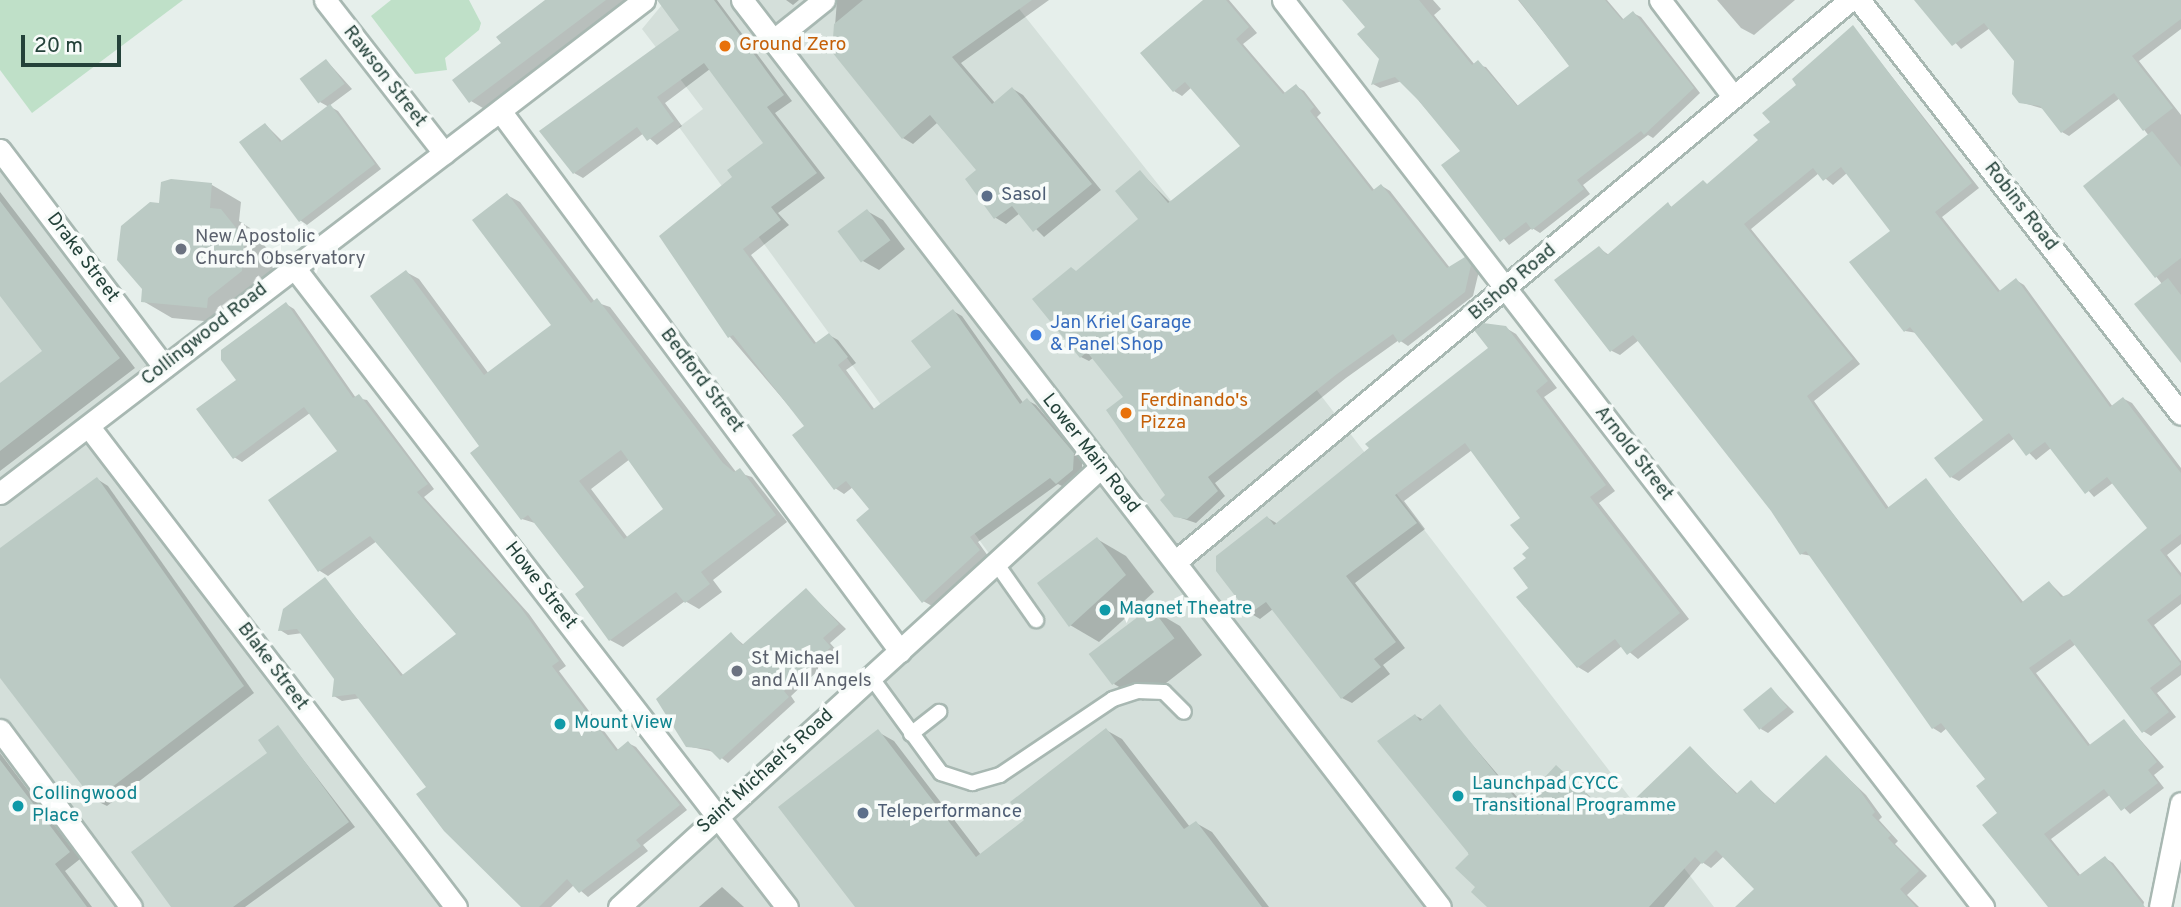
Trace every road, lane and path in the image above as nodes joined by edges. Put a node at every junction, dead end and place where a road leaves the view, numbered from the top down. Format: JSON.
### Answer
{"nodes":[{"id":1,"x":325,"y":0,"type":"edge"},
{"id":2,"x":645,"y":0,"type":"edge"},
{"id":3,"x":742,"y":0,"type":"edge"},
{"id":4,"x":824,"y":0,"type":"edge"},
{"id":5,"x":1283,"y":0,"type":"edge"},
{"id":6,"x":1660,"y":0,"type":"edge"},
{"id":7,"x":1850,"y":0,"type":"edge"},
{"id":8,"x":1859,"y":0,"type":"edge"},
{"id":9,"x":774,"y":40,"type":"junction"},
{"id":10,"x":1732,"y":95,"type":"junction"},
{"id":11,"x":500,"y":113,"type":"junction"},
{"id":12,"x":0,"y":150,"type":"edge"},
{"id":13,"x":444,"y":153,"type":"junction"},
{"id":14,"x":293,"y":266,"type":"junction"},
{"id":15,"x":1506,"y":290,"type":"junction"},
{"id":16,"x":164,"y":367,"type":"junction"},
{"id":17,"x":2181,"y":414,"type":"edge"},
{"id":18,"x":89,"y":427,"type":"junction"},
{"id":19,"x":1100,"y":468,"type":"junction"},
{"id":20,"x":0,"y":494,"type":"edge"},
{"id":21,"x":1175,"y":562,"type":"junction"},
{"id":22,"x":996,"y":563,"type":"junction"},
{"id":23,"x":1036,"y":620,"type":"dead end"},
{"id":24,"x":900,"y":651,"type":"junction"},
{"id":25,"x":871,"y":677,"type":"junction"},
{"id":26,"x":939,"y":712,"type":"dead end"},
{"id":27,"x":1184,"y":712,"type":"dead end"},
{"id":28,"x":0,"y":730,"type":"edge"},
{"id":29,"x":911,"y":734,"type":"junction"},
{"id":30,"x":2181,"y":803,"type":"edge"},
{"id":31,"x":715,"y":817,"type":"junction"},
{"id":32,"x":131,"y":907,"type":"edge"},
{"id":33,"x":456,"y":907,"type":"edge"},
{"id":34,"x":619,"y":907,"type":"edge"},
{"id":35,"x":787,"y":907,"type":"edge"},
{"id":36,"x":1440,"y":907,"type":"edge"},
{"id":37,"x":1983,"y":907,"type":"edge"},
{"id":38,"x":2160,"y":907,"type":"edge"}],
"edges":[{"from":1,"to":13,"type":"street","name":"Rawson Street"},
{"from":2,"to":11,"type":"street","name":"Collingwood Road"},
{"from":3,"to":9,"type":"street","name":"Lower Main Road"},
{"from":4,"to":9,"type":"street"},
{"from":5,"to":15,"type":"street","name":"Arnold Street"},
{"from":6,"to":10,"type":"street"},
{"from":7,"to":10,"type":"street","name":"Bishop Road"},
{"from":8,"to":17,"type":"street","name":"Robins Road"},
{"from":9,"to":19,"type":"street","name":"Lower Main Road"},
{"from":10,"to":15,"type":"street","name":"Bishop Road"},
{"from":11,"to":13,"type":"street","name":"Collingwood Road"},
{"from":11,"to":24,"type":"street","name":"Bedford Street"},
{"from":12,"to":16,"type":"street","name":"Drake Street"},
{"from":13,"to":14,"type":"street","name":"Collingwood Road"},
{"from":14,"to":16,"type":"street","name":"Collingwood Road"},
{"from":14,"to":31,"type":"street","name":"Howe Street"},
{"from":15,"to":21,"type":"street","name":"Bishop Road"},
{"from":15,"to":37,"type":"street","name":"Arnold Street"},
{"from":16,"to":18,"type":"street","name":"Collingwood Road"},
{"from":18,"to":20,"type":"street","name":"Collingwood Road"},
{"from":18,"to":33,"type":"street","name":"Blake Street"},
{"from":19,"to":21,"type":"street","name":"Lower Main Road"},
{"from":19,"to":22,"type":"street","name":"Saint Michael's Road"},
{"from":21,"to":36,"type":"street","name":"Lower Main Road"},
{"from":22,"to":23,"type":"lane"},
{"from":22,"to":24,"type":"street","name":"Saint Michael's Road"},
{"from":24,"to":25,"type":"street","name":"Saint Michael's Road"},
{"from":25,"to":29,"type":"lane"},
{"from":25,"to":31,"type":"street","name":"Saint Michael's Road"},
{"from":26,"to":29,"type":"lane"},
{"from":27,"to":29,"type":"lane"},
{"from":28,"to":32,"type":"street"},
{"from":30,"to":38,"type":"street"},
{"from":31,"to":34,"type":"street","name":"Saint Michael's Road"},
{"from":31,"to":35,"type":"street","name":"Howe Street"}]}
